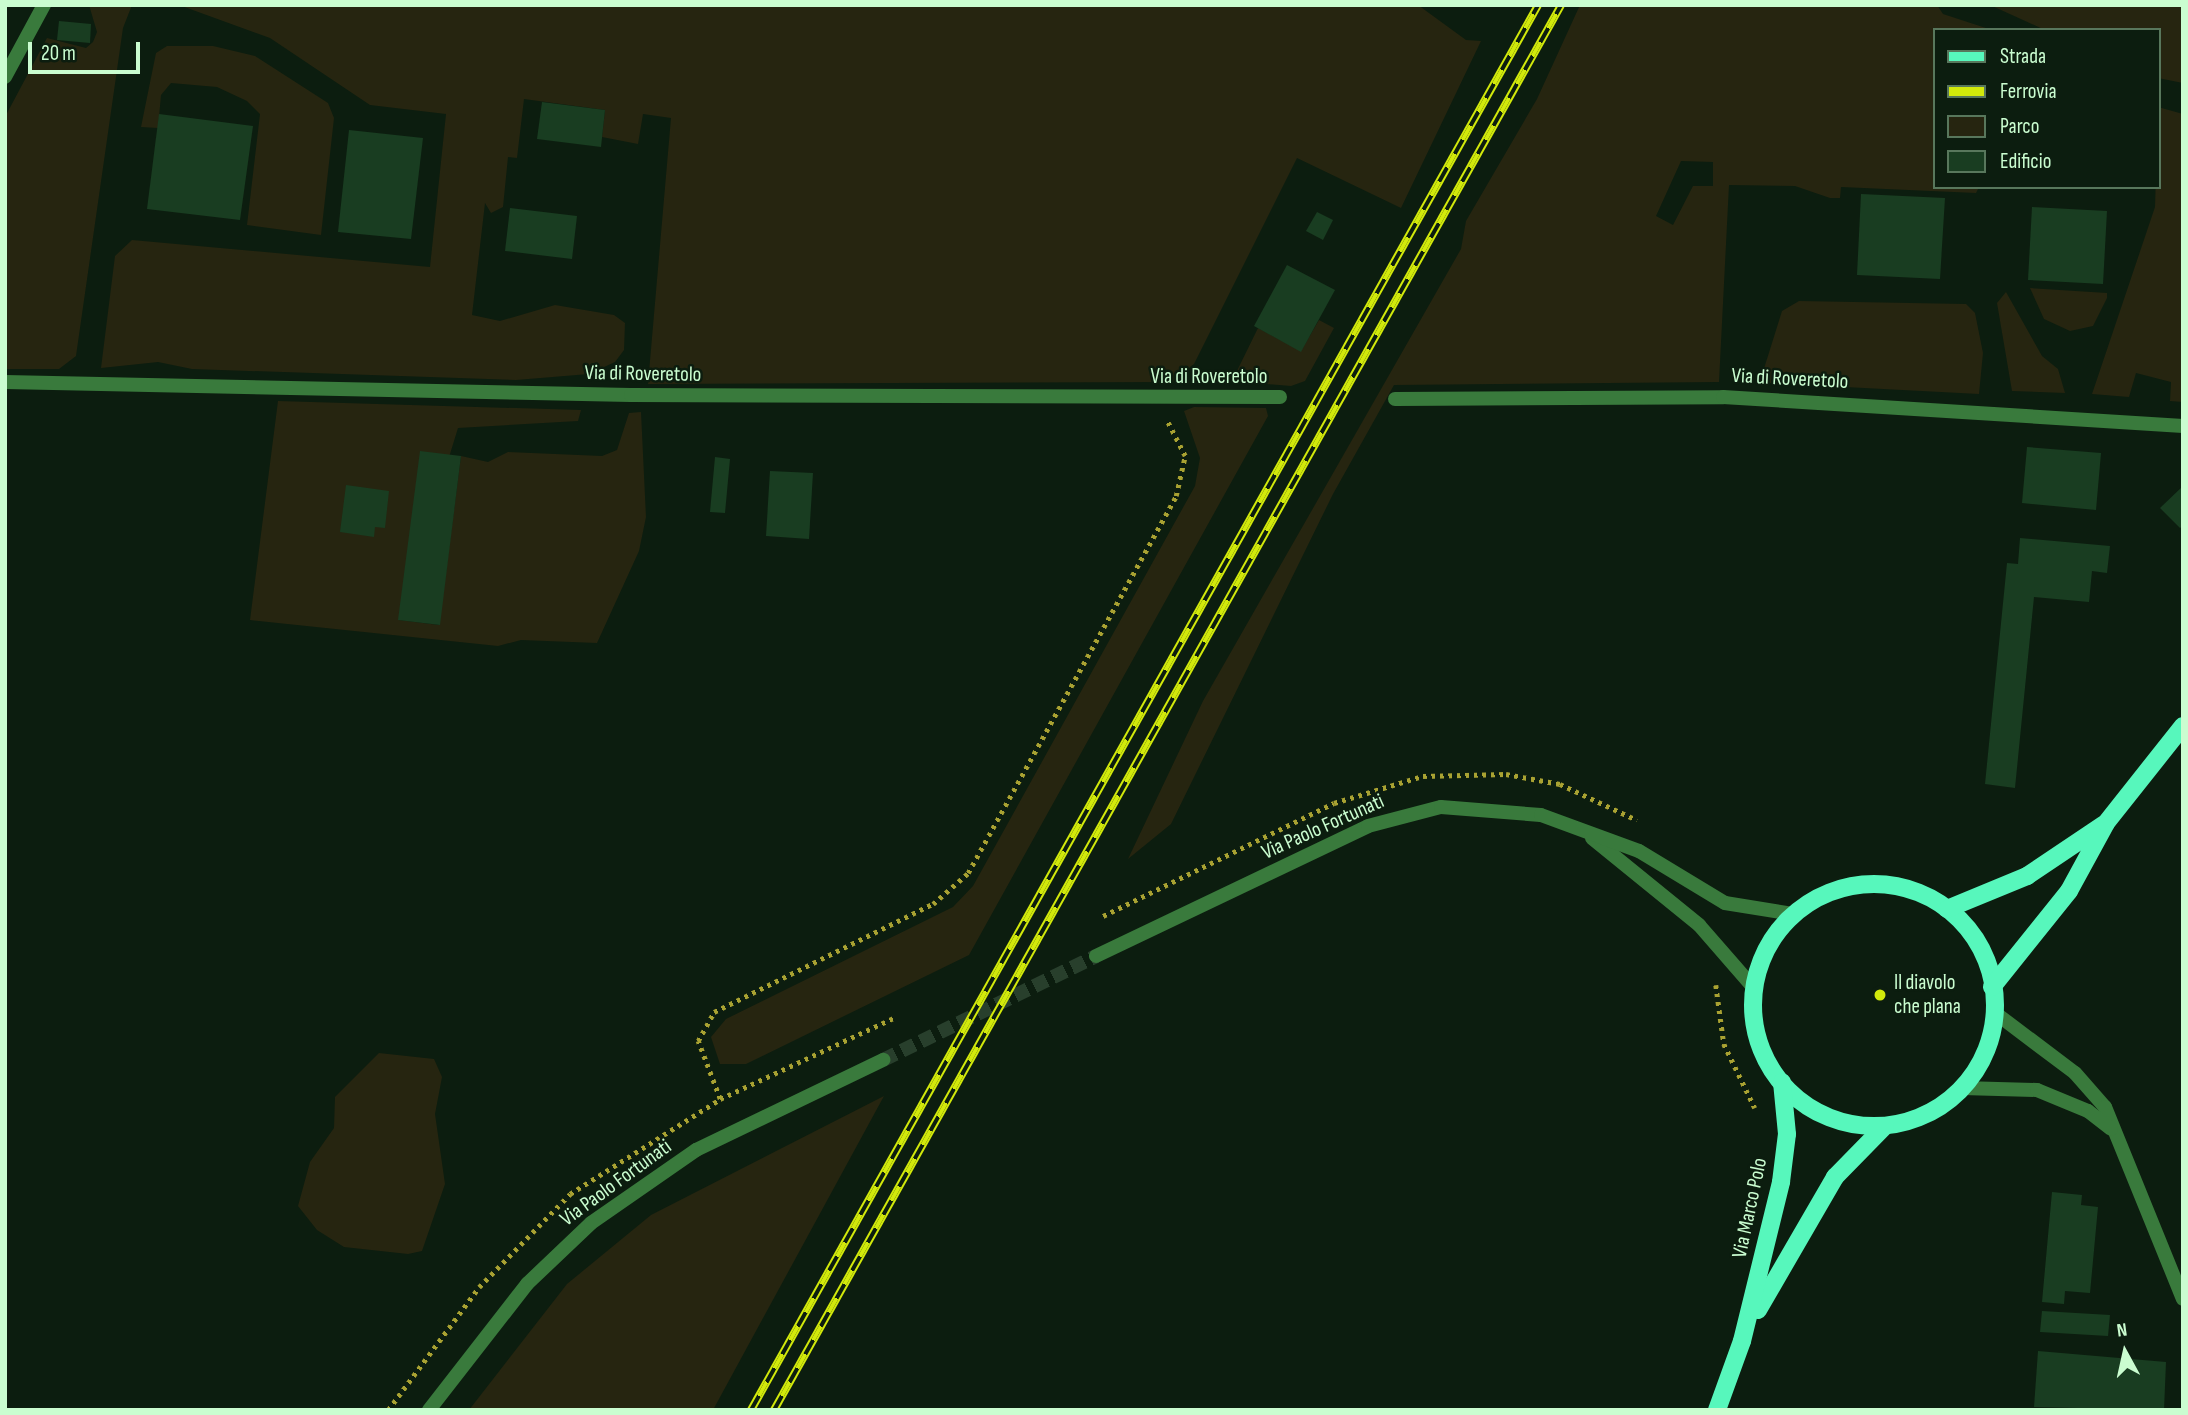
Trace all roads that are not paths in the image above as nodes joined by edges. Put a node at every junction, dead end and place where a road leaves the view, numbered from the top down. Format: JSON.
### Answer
{"nodes":[{"id":1,"x":44,"y":5,"type":"edge"},
{"id":2,"x":5,"y":77,"type":"edge"},
{"id":3,"x":5,"y":382,"type":"edge"},
{"id":4,"x":1280,"y":397,"type":"dead end"},
{"id":5,"x":1395,"y":400,"type":"dead end"},
{"id":6,"x":2183,"y":426,"type":"edge"},
{"id":7,"x":2183,"y":726,"type":"edge"},
{"id":8,"x":2106,"y":823,"type":"junction"},
{"id":9,"x":1580,"y":829,"type":"junction"},
{"id":10,"x":1947,"y":909,"type":"junction"},
{"id":11,"x":1794,"y":914,"type":"junction"},
{"id":12,"x":1096,"y":956,"type":"tunnel mouth"},
{"id":13,"x":1992,"y":987,"type":"junction"},
{"id":14,"x":1754,"y":988,"type":"junction"},
{"id":15,"x":1994,"y":1012,"type":"junction"},
{"id":16,"x":883,"y":1060,"type":"tunnel mouth"},
{"id":17,"x":1782,"y":1082,"type":"junction"},
{"id":18,"x":1962,"y":1088,"type":"junction"},
{"id":19,"x":1885,"y":1126,"type":"junction"},
{"id":20,"x":2114,"y":1132,"type":"junction"},
{"id":21,"x":2183,"y":1299,"type":"edge"},
{"id":22,"x":1742,"y":1341,"type":"junction"},
{"id":23,"x":429,"y":1410,"type":"edge"},
{"id":24,"x":1717,"y":1410,"type":"edge"}],
"edges":[{"from":1,"to":2,"type":"street"},
{"from":3,"to":4,"type":"street","name":"Via di Roveretolo"},
{"from":5,"to":6,"type":"street","name":"Via di Roveretolo"},
{"from":7,"to":8,"type":"main road"},
{"from":8,"to":10,"type":"main road"},
{"from":8,"to":13,"type":"main road"},
{"from":9,"to":11,"type":"street","name":"Via Paolo Fortunati"},
{"from":9,"to":12,"type":"street","name":"Via Paolo Fortunati"},
{"from":9,"to":14,"type":"street","name":"Via Paolo Fortunati"},
{"from":10,"to":11,"type":"main road"},
{"from":10,"to":13,"type":"main road"},
{"from":11,"to":14,"type":"main road"},
{"from":13,"to":15,"type":"main road"},
{"from":14,"to":17,"type":"main road"},
{"from":15,"to":18,"type":"main road"},
{"from":15,"to":20,"type":"street"},
{"from":16,"to":23,"type":"street","name":"Via Paolo Fortunati"},
{"from":17,"to":19,"type":"main road"},
{"from":17,"to":22,"type":"main road","name":"Via Marco Polo"},
{"from":18,"to":19,"type":"main road"},
{"from":18,"to":20,"type":"street"},
{"from":19,"to":22,"type":"main road","name":"Via Marco Polo"},
{"from":20,"to":21,"type":"street"},
{"from":22,"to":24,"type":"main road","name":"Via Marco Polo"}]}
